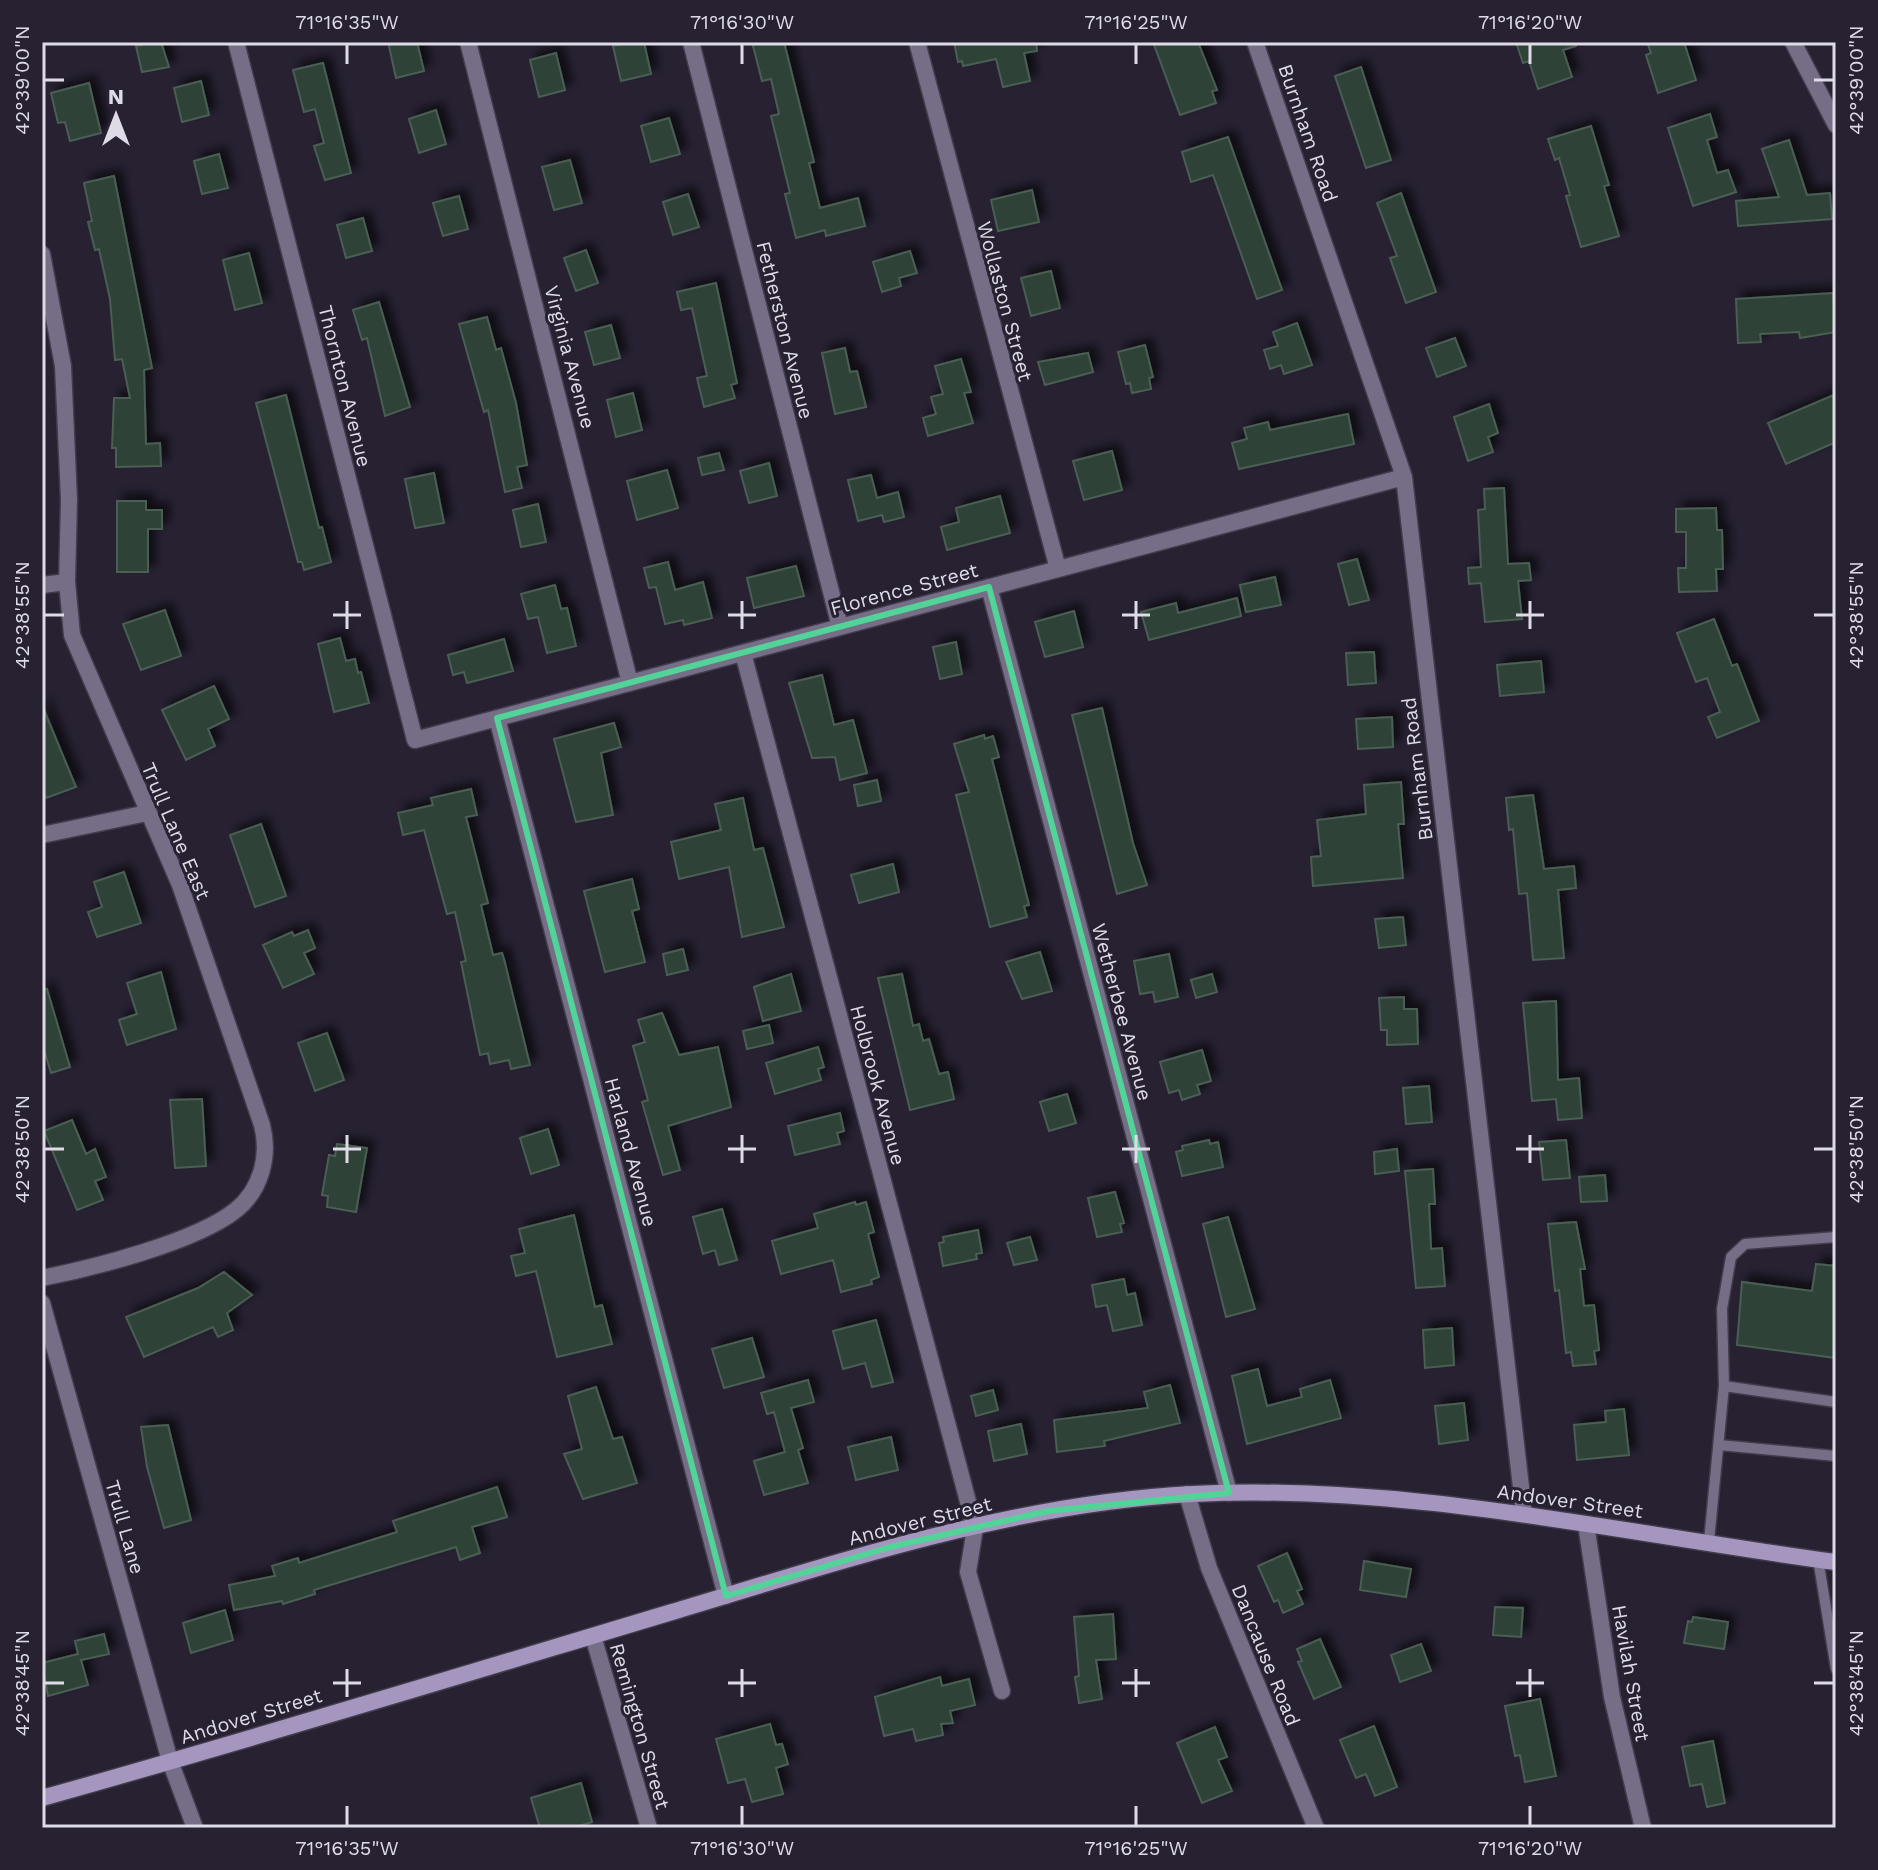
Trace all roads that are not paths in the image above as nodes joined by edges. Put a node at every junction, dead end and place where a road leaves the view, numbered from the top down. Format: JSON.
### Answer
{"nodes":[{"id":1,"x":236,"y":42,"type":"edge"},
{"id":2,"x":468,"y":42,"type":"edge"},
{"id":3,"x":691,"y":42,"type":"edge"},
{"id":4,"x":917,"y":42,"type":"edge"},
{"id":5,"x":1255,"y":42,"type":"edge"},
{"id":6,"x":1793,"y":42,"type":"edge"},
{"id":7,"x":1836,"y":125,"type":"edge"},
{"id":8,"x":42,"y":254,"type":"edge"},
{"id":9,"x":1404,"y":477,"type":"junction"},
{"id":10,"x":1058,"y":569,"type":"junction"},
{"id":11,"x":67,"y":582,"type":"junction"},
{"id":12,"x":42,"y":585,"type":"edge"},
{"id":13,"x":989,"y":587,"type":"junction"},
{"id":14,"x":840,"y":627,"type":"junction"},
{"id":15,"x":743,"y":653,"type":"junction"},
{"id":16,"x":630,"y":683,"type":"junction"},
{"id":17,"x":497,"y":718,"type":"junction"},
{"id":18,"x":415,"y":740,"type":"joint"},
{"id":19,"x":147,"y":813,"type":"junction"},
{"id":20,"x":42,"y":835,"type":"edge"},
{"id":21,"x":1836,"y":1237,"type":"edge"},
{"id":22,"x":42,"y":1278,"type":"edge"},
{"id":23,"x":42,"y":1303,"type":"edge"},
{"id":24,"x":1724,"y":1386,"type":"junction"},
{"id":25,"x":1836,"y":1402,"type":"edge"},
{"id":26,"x":1719,"y":1445,"type":"junction"},
{"id":27,"x":1836,"y":1456,"type":"edge"},
{"id":28,"x":1229,"y":1493,"type":"junction"},
{"id":29,"x":1187,"y":1494,"type":"junction"},
{"id":30,"x":1524,"y":1513,"type":"junction"},
{"id":31,"x":1586,"y":1524,"type":"junction"},
{"id":32,"x":975,"y":1528,"type":"junction"},
{"id":33,"x":1709,"y":1541,"type":"junction"},
{"id":34,"x":1818,"y":1559,"type":"junction"},
{"id":35,"x":1836,"y":1562,"type":"edge"},
{"id":36,"x":726,"y":1596,"type":"junction"},
{"id":37,"x":593,"y":1636,"type":"junction"},
{"id":38,"x":1836,"y":1669,"type":"edge"},
{"id":39,"x":1002,"y":1691,"type":"dead end"},
{"id":40,"x":170,"y":1761,"type":"junction"},
{"id":41,"x":42,"y":1798,"type":"edge"},
{"id":42,"x":195,"y":1828,"type":"edge"},
{"id":43,"x":649,"y":1828,"type":"edge"},
{"id":44,"x":1316,"y":1828,"type":"edge"},
{"id":45,"x":1643,"y":1828,"type":"edge"}],
"edges":[{"from":1,"to":18,"type":"street","name":"Thornton Avenue"},
{"from":2,"to":16,"type":"street","name":"Virginia Avenue"},
{"from":3,"to":14,"type":"street","name":"Fetherston Avenue"},
{"from":4,"to":10,"type":"street","name":"Wollaston Street"},
{"from":5,"to":9,"type":"street","name":"Burnham Road"},
{"from":6,"to":7,"type":"street"},
{"from":8,"to":11,"type":"street","name":"Trull Lane East"},
{"from":9,"to":10,"type":"street","name":"Florence Street"},
{"from":9,"to":30,"type":"street","name":"Burnham Road"},
{"from":10,"to":13,"type":"street","name":"Florence Street"},
{"from":11,"to":12,"type":"street"},
{"from":11,"to":19,"type":"street","name":"Trull Lane East"},
{"from":13,"to":14,"type":"street","name":"Florence Street"},
{"from":13,"to":28,"type":"street","name":"Wetherbee Avenue"},
{"from":14,"to":15,"type":"street","name":"Florence Street"},
{"from":15,"to":16,"type":"street","name":"Florence Street"},
{"from":15,"to":32,"type":"street","name":"Holbrook Avenue"},
{"from":16,"to":17,"type":"street","name":"Florence Street"},
{"from":17,"to":18,"type":"street","name":"Florence Street"},
{"from":17,"to":36,"type":"street","name":"Harland Avenue"},
{"from":19,"to":20,"type":"street"},
{"from":19,"to":22,"type":"street","name":"Trull Lane East"},
{"from":21,"to":24,"type":"lane"},
{"from":23,"to":40,"type":"street","name":"Trull Lane"},
{"from":24,"to":25,"type":"lane"},
{"from":24,"to":26,"type":"lane"},
{"from":26,"to":27,"type":"lane"},
{"from":26,"to":33,"type":"lane"},
{"from":28,"to":29,"type":"main road","name":"Andover Street"},
{"from":28,"to":30,"type":"main road","name":"Andover Street"},
{"from":29,"to":32,"type":"main road","name":"Andover Street"},
{"from":29,"to":44,"type":"street","name":"Dancause Road"},
{"from":30,"to":31,"type":"main road","name":"Andover Street"},
{"from":31,"to":33,"type":"main road","name":"Andover Street"},
{"from":31,"to":45,"type":"street","name":"Havilah Street"},
{"from":32,"to":36,"type":"main road","name":"Andover Street"},
{"from":32,"to":39,"type":"street"},
{"from":33,"to":34,"type":"main road","name":"Andover Street"},
{"from":34,"to":35,"type":"main road","name":"Andover Street"},
{"from":34,"to":38,"type":"lane"},
{"from":36,"to":37,"type":"main road","name":"Andover Street"},
{"from":37,"to":40,"type":"main road","name":"Andover Street"},
{"from":37,"to":43,"type":"street","name":"Remington Street"},
{"from":40,"to":41,"type":"main road","name":"Andover Street"},
{"from":40,"to":42,"type":"street","name":"Trull Lane"}]}
